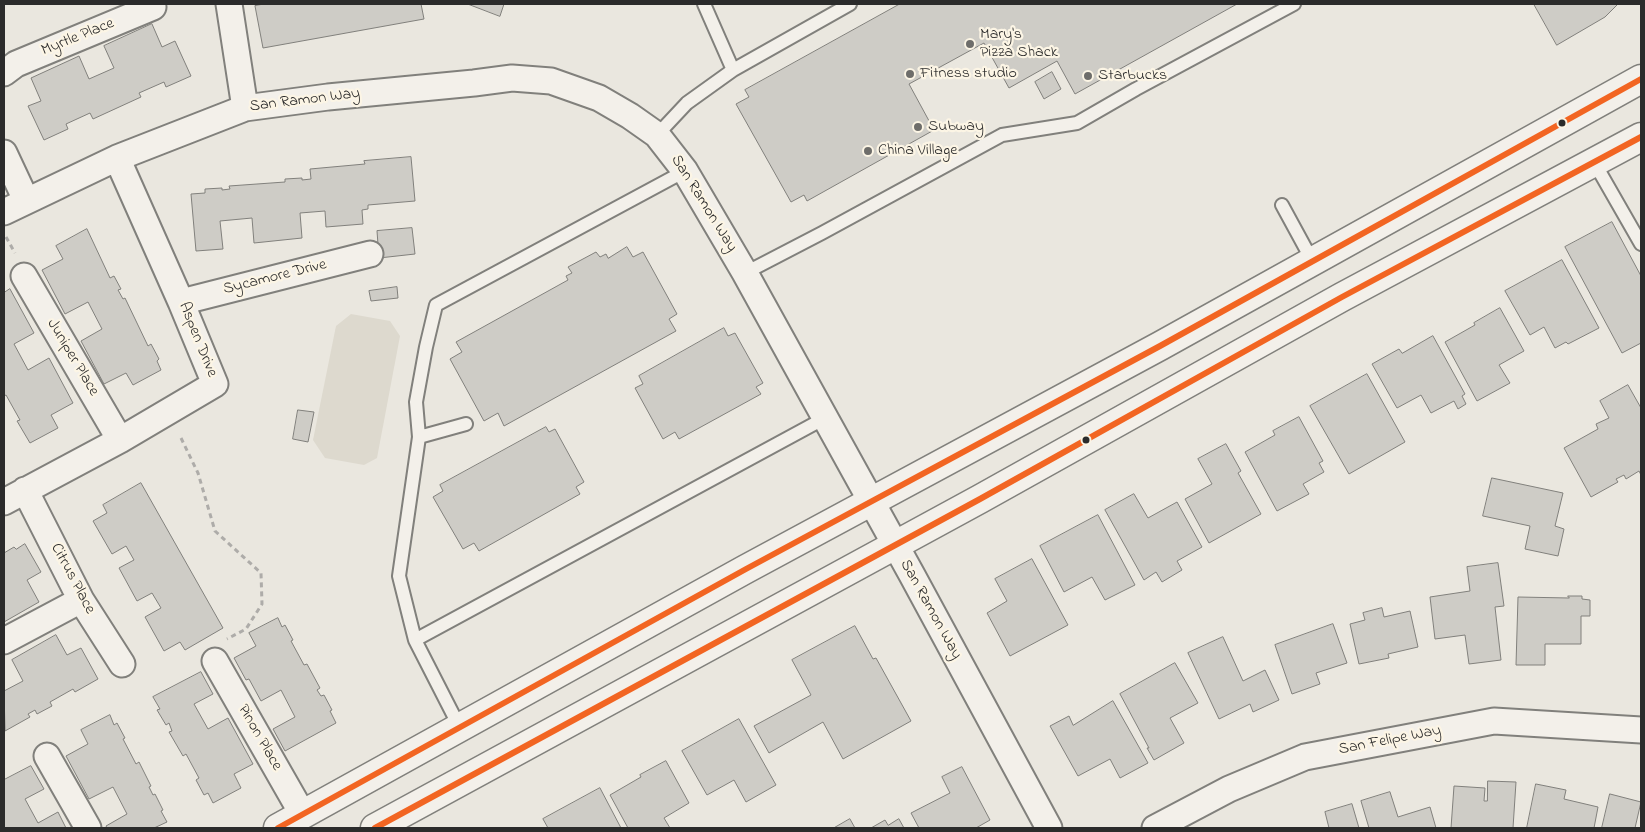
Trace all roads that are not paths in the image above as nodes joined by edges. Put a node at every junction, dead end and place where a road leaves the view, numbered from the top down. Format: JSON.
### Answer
{"nodes":[{"id":1,"x":229,"y":4,"type":"edge"},
{"id":2,"x":704,"y":4,"type":"edge"},
{"id":3,"x":850,"y":4,"type":"edge"},
{"id":4,"x":1294,"y":4,"type":"edge"},
{"id":5,"x":153,"y":7,"type":"dead end"},
{"id":6,"x":733,"y":70,"type":"junction"},
{"id":7,"x":4,"y":73,"type":"edge"},
{"id":8,"x":1641,"y":79,"type":"edge"},
{"id":9,"x":245,"y":108,"type":"junction"},
{"id":10,"x":657,"y":135,"type":"junction"},
{"id":11,"x":1641,"y":137,"type":"edge"},
{"id":12,"x":4,"y":153,"type":"edge"},
{"id":13,"x":117,"y":158,"type":"junction"},
{"id":14,"x":1594,"y":162,"type":"junction"},
{"id":15,"x":685,"y":171,"type":"junction"},
{"id":16,"x":26,"y":200,"type":"junction"},
{"id":17,"x":1282,"y":205,"type":"dead end"},
{"id":18,"x":4,"y":212,"type":"edge"},
{"id":19,"x":1641,"y":244,"type":"edge"},
{"id":20,"x":370,"y":254,"type":"dead end"},
{"id":21,"x":1313,"y":262,"type":"junction"},
{"id":22,"x":745,"y":272,"type":"junction"},
{"id":23,"x":24,"y":276,"type":"dead end"},
{"id":24,"x":181,"y":302,"type":"junction"},
{"id":25,"x":825,"y":418,"type":"junction"},
{"id":26,"x":466,"y":424,"type":"dead end"},
{"id":27,"x":419,"y":437,"type":"junction"},
{"id":28,"x":120,"y":440,"type":"junction"},
{"id":29,"x":14,"y":496,"type":"edge"},
{"id":30,"x":870,"y":501,"type":"junction"},
{"id":31,"x":895,"y":545,"type":"junction"},
{"id":32,"x":81,"y":600,"type":"junction"},
{"id":33,"x":415,"y":640,"type":"junction"},
{"id":34,"x":4,"y":641,"type":"edge"},
{"id":35,"x":215,"y":661,"type":"road end"},
{"id":36,"x":122,"y":664,"type":"dead end"},
{"id":37,"x":1641,"y":726,"type":"edge"},
{"id":38,"x":460,"y":728,"type":"junction"},
{"id":39,"x":47,"y":756,"type":"dead end"},
{"id":40,"x":303,"y":815,"type":"junction"},
{"id":41,"x":88,"y":828,"type":"edge"},
{"id":42,"x":278,"y":828,"type":"edge"},
{"id":43,"x":375,"y":828,"type":"edge"},
{"id":44,"x":1049,"y":828,"type":"edge"},
{"id":45,"x":1155,"y":828,"type":"edge"}],
"edges":[{"from":1,"to":9,"type":"street"},
{"from":2,"to":6,"type":"lane"},
{"from":3,"to":6,"type":"lane"},
{"from":4,"to":22,"type":"lane"},
{"from":5,"to":7,"type":"street","name":"Myrtle Place"},
{"from":6,"to":10,"type":"lane"},
{"from":8,"to":21,"type":"main road"},
{"from":9,"to":10,"type":"street","name":"San Ramon Way"},
{"from":9,"to":13,"type":"street","name":"San Ramon Way"},
{"from":10,"to":15,"type":"street","name":"San Ramon Way"},
{"from":11,"to":14,"type":"main road"},
{"from":12,"to":16,"type":"street"},
{"from":13,"to":16,"type":"street","name":"San Ramon Way"},
{"from":13,"to":24,"type":"street","name":"Aspen Drive"},
{"from":14,"to":19,"type":"lane"},
{"from":14,"to":31,"type":"main road"},
{"from":15,"to":22,"type":"street","name":"San Ramon Way"},
{"from":15,"to":27,"type":"lane"},
{"from":16,"to":18,"type":"street","name":"San Ramon Way"},
{"from":17,"to":21,"type":"lane"},
{"from":20,"to":24,"type":"street","name":"Sycamore Drive"},
{"from":21,"to":30,"type":"main road"},
{"from":22,"to":25,"type":"street","name":"San Ramon Way"},
{"from":23,"to":28,"type":"street","name":"Juniper Place"},
{"from":24,"to":28,"type":"street","name":"Aspen Drive"},
{"from":25,"to":30,"type":"street","name":"San Ramon Way"},
{"from":25,"to":33,"type":"lane"},
{"from":26,"to":27,"type":"lane"},
{"from":27,"to":33,"type":"lane"},
{"from":28,"to":29,"type":"street","name":"Aspen Drive"},
{"from":29,"to":32,"type":"street","name":"Citrus Place"},
{"from":30,"to":31,"type":"street","name":"San Ramon Way"},
{"from":30,"to":38,"type":"main road"},
{"from":31,"to":43,"type":"main road"},
{"from":31,"to":44,"type":"street","name":"San Ramon Way"},
{"from":32,"to":34,"type":"street"},
{"from":32,"to":36,"type":"street","name":"Citrus Place"},
{"from":33,"to":38,"type":"lane"},
{"from":35,"to":40,"type":"street","name":"Pinon Place"},
{"from":37,"to":45,"type":"street","name":"San Felipe Way"},
{"from":38,"to":40,"type":"main road"},
{"from":39,"to":41,"type":"street"},
{"from":40,"to":42,"type":"main road"}]}
